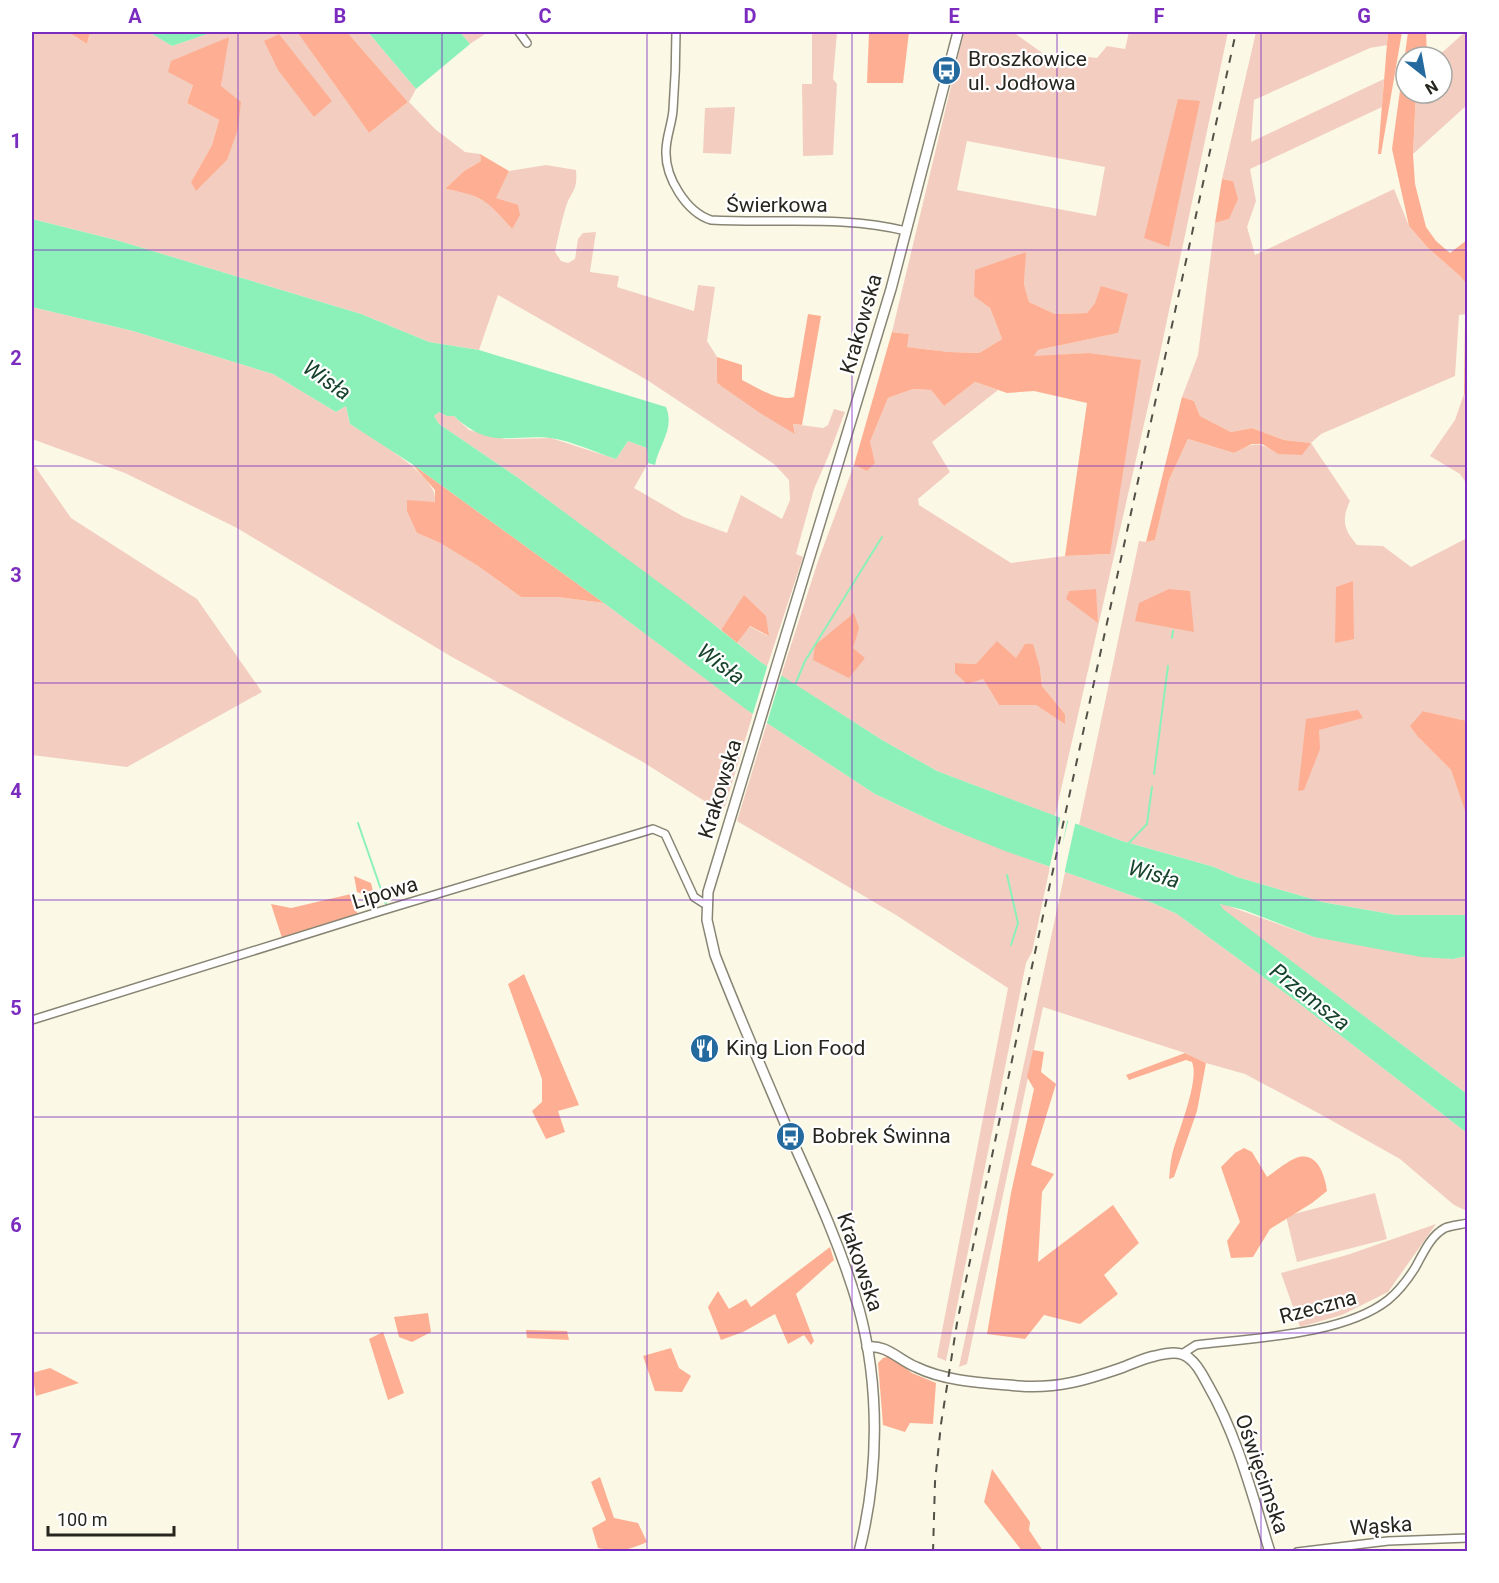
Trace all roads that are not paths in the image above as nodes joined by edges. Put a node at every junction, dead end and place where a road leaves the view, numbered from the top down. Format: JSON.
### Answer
{"nodes":[{"id":1,"x":519,"y":32,"type":"edge"},
{"id":2,"x":676,"y":32,"type":"edge"},
{"id":3,"x":957,"y":32,"type":"edge"},
{"id":4,"x":527,"y":43,"type":"dead end"},
{"id":5,"x":906,"y":231,"type":"junction"},
{"id":6,"x":708,"y":906,"type":"junction"},
{"id":7,"x":32,"y":1020,"type":"edge"},
{"id":8,"x":1466,"y":1225,"type":"edge"},
{"id":9,"x":867,"y":1347,"type":"junction"},
{"id":10,"x":1182,"y":1354,"type":"junction"},
{"id":11,"x":1467,"y":1538,"type":"edge"},
{"id":12,"x":859,"y":1551,"type":"edge"},
{"id":13,"x":1270,"y":1551,"type":"edge"},
{"id":14,"x":1297,"y":1551,"type":"edge"}],
"edges":[{"from":1,"to":4,"type":"street"},
{"from":2,"to":5,"type":"street","name":"Świerkowa"},
{"from":3,"to":5,"type":"street","name":"Krakowska"},
{"from":5,"to":6,"type":"street","name":"Krakowska"},
{"from":6,"to":7,"type":"street","name":"Lipowa"},
{"from":6,"to":9,"type":"street","name":"Krakowska"},
{"from":8,"to":10,"type":"street","name":"Rzeczna"},
{"from":9,"to":10,"type":"street"},
{"from":9,"to":12,"type":"street","name":"Krakowska"},
{"from":10,"to":13,"type":"street","name":"Oświęcimska"},
{"from":11,"to":14,"type":"street","name":"Wąska"}]}
